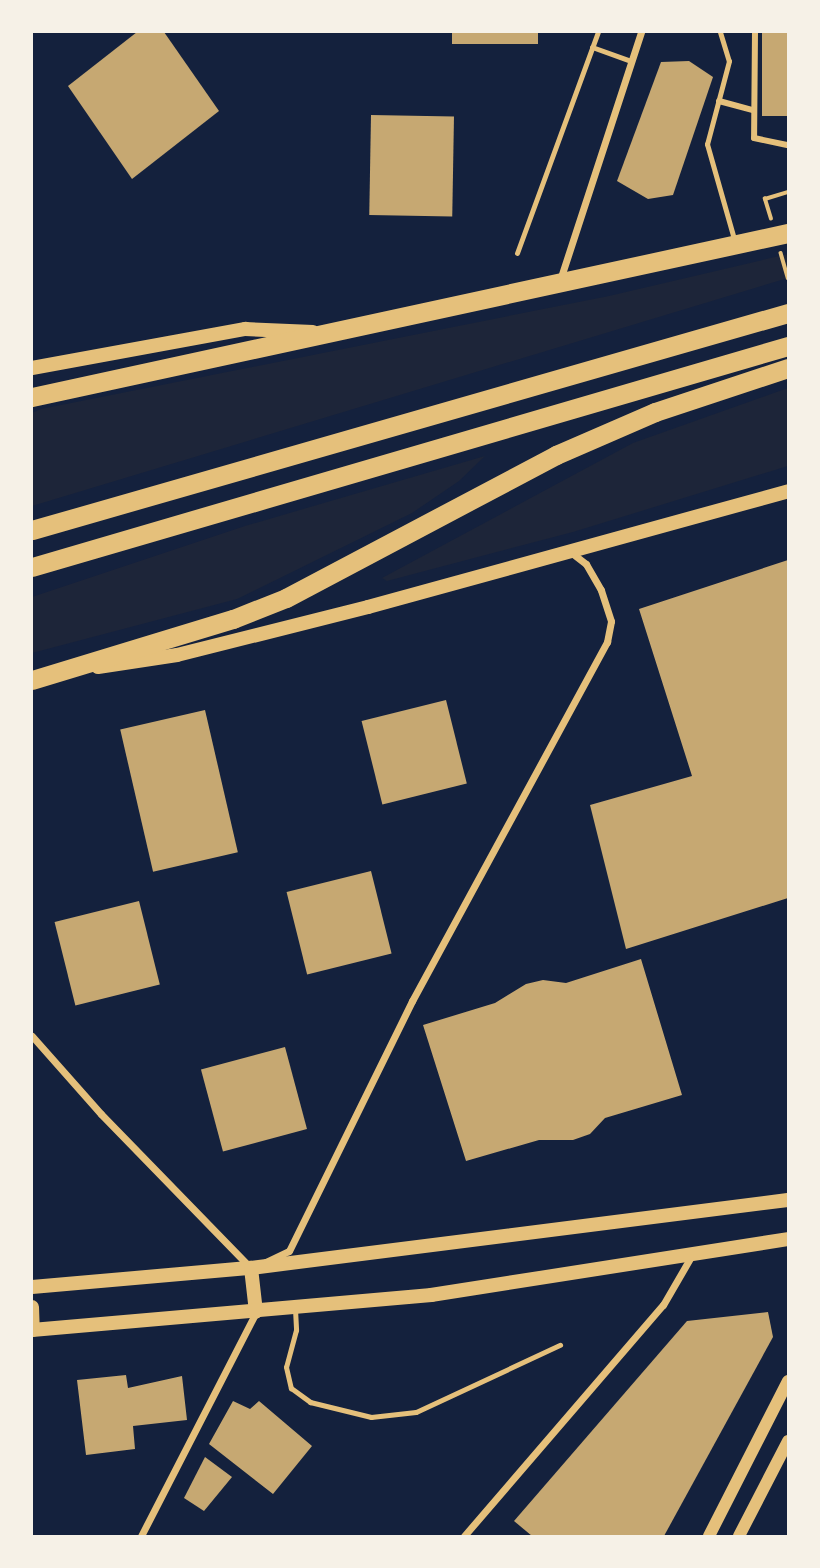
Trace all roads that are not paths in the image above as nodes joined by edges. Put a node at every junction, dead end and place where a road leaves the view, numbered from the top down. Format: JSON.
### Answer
{"nodes":[{"id":1,"x":598,"y":32,"type":"edge"},
{"id":2,"x":641,"y":32,"type":"edge"},
{"id":3,"x":720,"y":32,"type":"edge"},
{"id":4,"x":755,"y":32,"type":"edge"},
{"id":5,"x":592,"y":47,"type":"junction"},
{"id":6,"x":631,"y":61,"type":"junction"},
{"id":7,"x":719,"y":101,"type":"junction"},
{"id":8,"x":753,"y":110,"type":"junction"},
{"id":9,"x":789,"y":145,"type":"edge"},
{"id":10,"x":789,"y":233,"type":"edge"},
{"id":11,"x":736,"y":246,"type":"junction"},
{"id":12,"x":517,"y":253,"type":"dead end"},
{"id":13,"x":559,"y":285,"type":"junction"},
{"id":14,"x":789,"y":313,"type":"edge"},
{"id":15,"x":318,"y":332,"type":"junction"},
{"id":16,"x":789,"y":346,"type":"edge"},
{"id":17,"x":32,"y":368,"type":"edge"},
{"id":18,"x":789,"y":368,"type":"edge"},
{"id":19,"x":32,"y":397,"type":"edge"},
{"id":20,"x":789,"y":491,"type":"edge"},
{"id":21,"x":32,"y":530,"type":"edge"},
{"id":22,"x":572,"y":553,"type":"junction"},
{"id":23,"x":32,"y":567,"type":"edge"},
{"id":24,"x":62,"y":673,"type":"junction"},
{"id":25,"x":32,"y":680,"type":"edge"},
{"id":26,"x":32,"y":1036,"type":"edge"},
{"id":27,"x":788,"y":1200,"type":"edge"},
{"id":28,"x":789,"y":1238,"type":"edge"},
{"id":29,"x":692,"y":1255,"type":"junction"},
{"id":30,"x":251,"y":1268,"type":"junction"},
{"id":31,"x":32,"y":1287,"type":"edge"},
{"id":32,"x":32,"y":1307,"type":"edge"},
{"id":33,"x":295,"y":1310,"type":"junction"},
{"id":34,"x":256,"y":1312,"type":"junction"},
{"id":35,"x":32,"y":1330,"type":"edge"},
{"id":36,"x":560,"y":1345,"type":"dead end"},
{"id":37,"x":789,"y":1381,"type":"edge"},
{"id":38,"x":789,"y":1441,"type":"edge"},
{"id":39,"x":141,"y":1536,"type":"edge"},
{"id":40,"x":464,"y":1536,"type":"edge"},
{"id":41,"x":709,"y":1536,"type":"edge"},
{"id":42,"x":740,"y":1536,"type":"edge"}],
"edges":[{"from":1,"to":5,"type":"lane"},
{"from":2,"to":6,"type":"street"},
{"from":3,"to":7,"type":"lane"},
{"from":4,"to":8,"type":"street"},
{"from":5,"to":6,"type":"lane"},
{"from":5,"to":12,"type":"lane"},
{"from":6,"to":13,"type":"street"},
{"from":7,"to":8,"type":"street"},
{"from":7,"to":11,"type":"lane"},
{"from":8,"to":9,"type":"street"},
{"from":10,"to":11,"type":"highway"},
{"from":11,"to":13,"type":"highway"},
{"from":13,"to":15,"type":"highway"},
{"from":14,"to":21,"type":"highway"},
{"from":15,"to":17,"type":"main road"},
{"from":15,"to":19,"type":"highway"},
{"from":16,"to":23,"type":"highway"},
{"from":18,"to":24,"type":"highway"},
{"from":20,"to":22,"type":"main road"},
{"from":22,"to":24,"type":"main road"},
{"from":22,"to":30,"type":"street"},
{"from":24,"to":25,"type":"highway"},
{"from":26,"to":30,"type":"street"},
{"from":27,"to":30,"type":"main road"},
{"from":28,"to":29,"type":"main road"},
{"from":29,"to":33,"type":"main road"},
{"from":29,"to":40,"type":"street"},
{"from":30,"to":31,"type":"main road"},
{"from":30,"to":34,"type":"main road"},
{"from":32,"to":35,"type":"main road"},
{"from":33,"to":34,"type":"main road"},
{"from":33,"to":36,"type":"lane"},
{"from":34,"to":35,"type":"main road"},
{"from":34,"to":39,"type":"street"},
{"from":37,"to":41,"type":"street"},
{"from":38,"to":42,"type":"street"}]}
